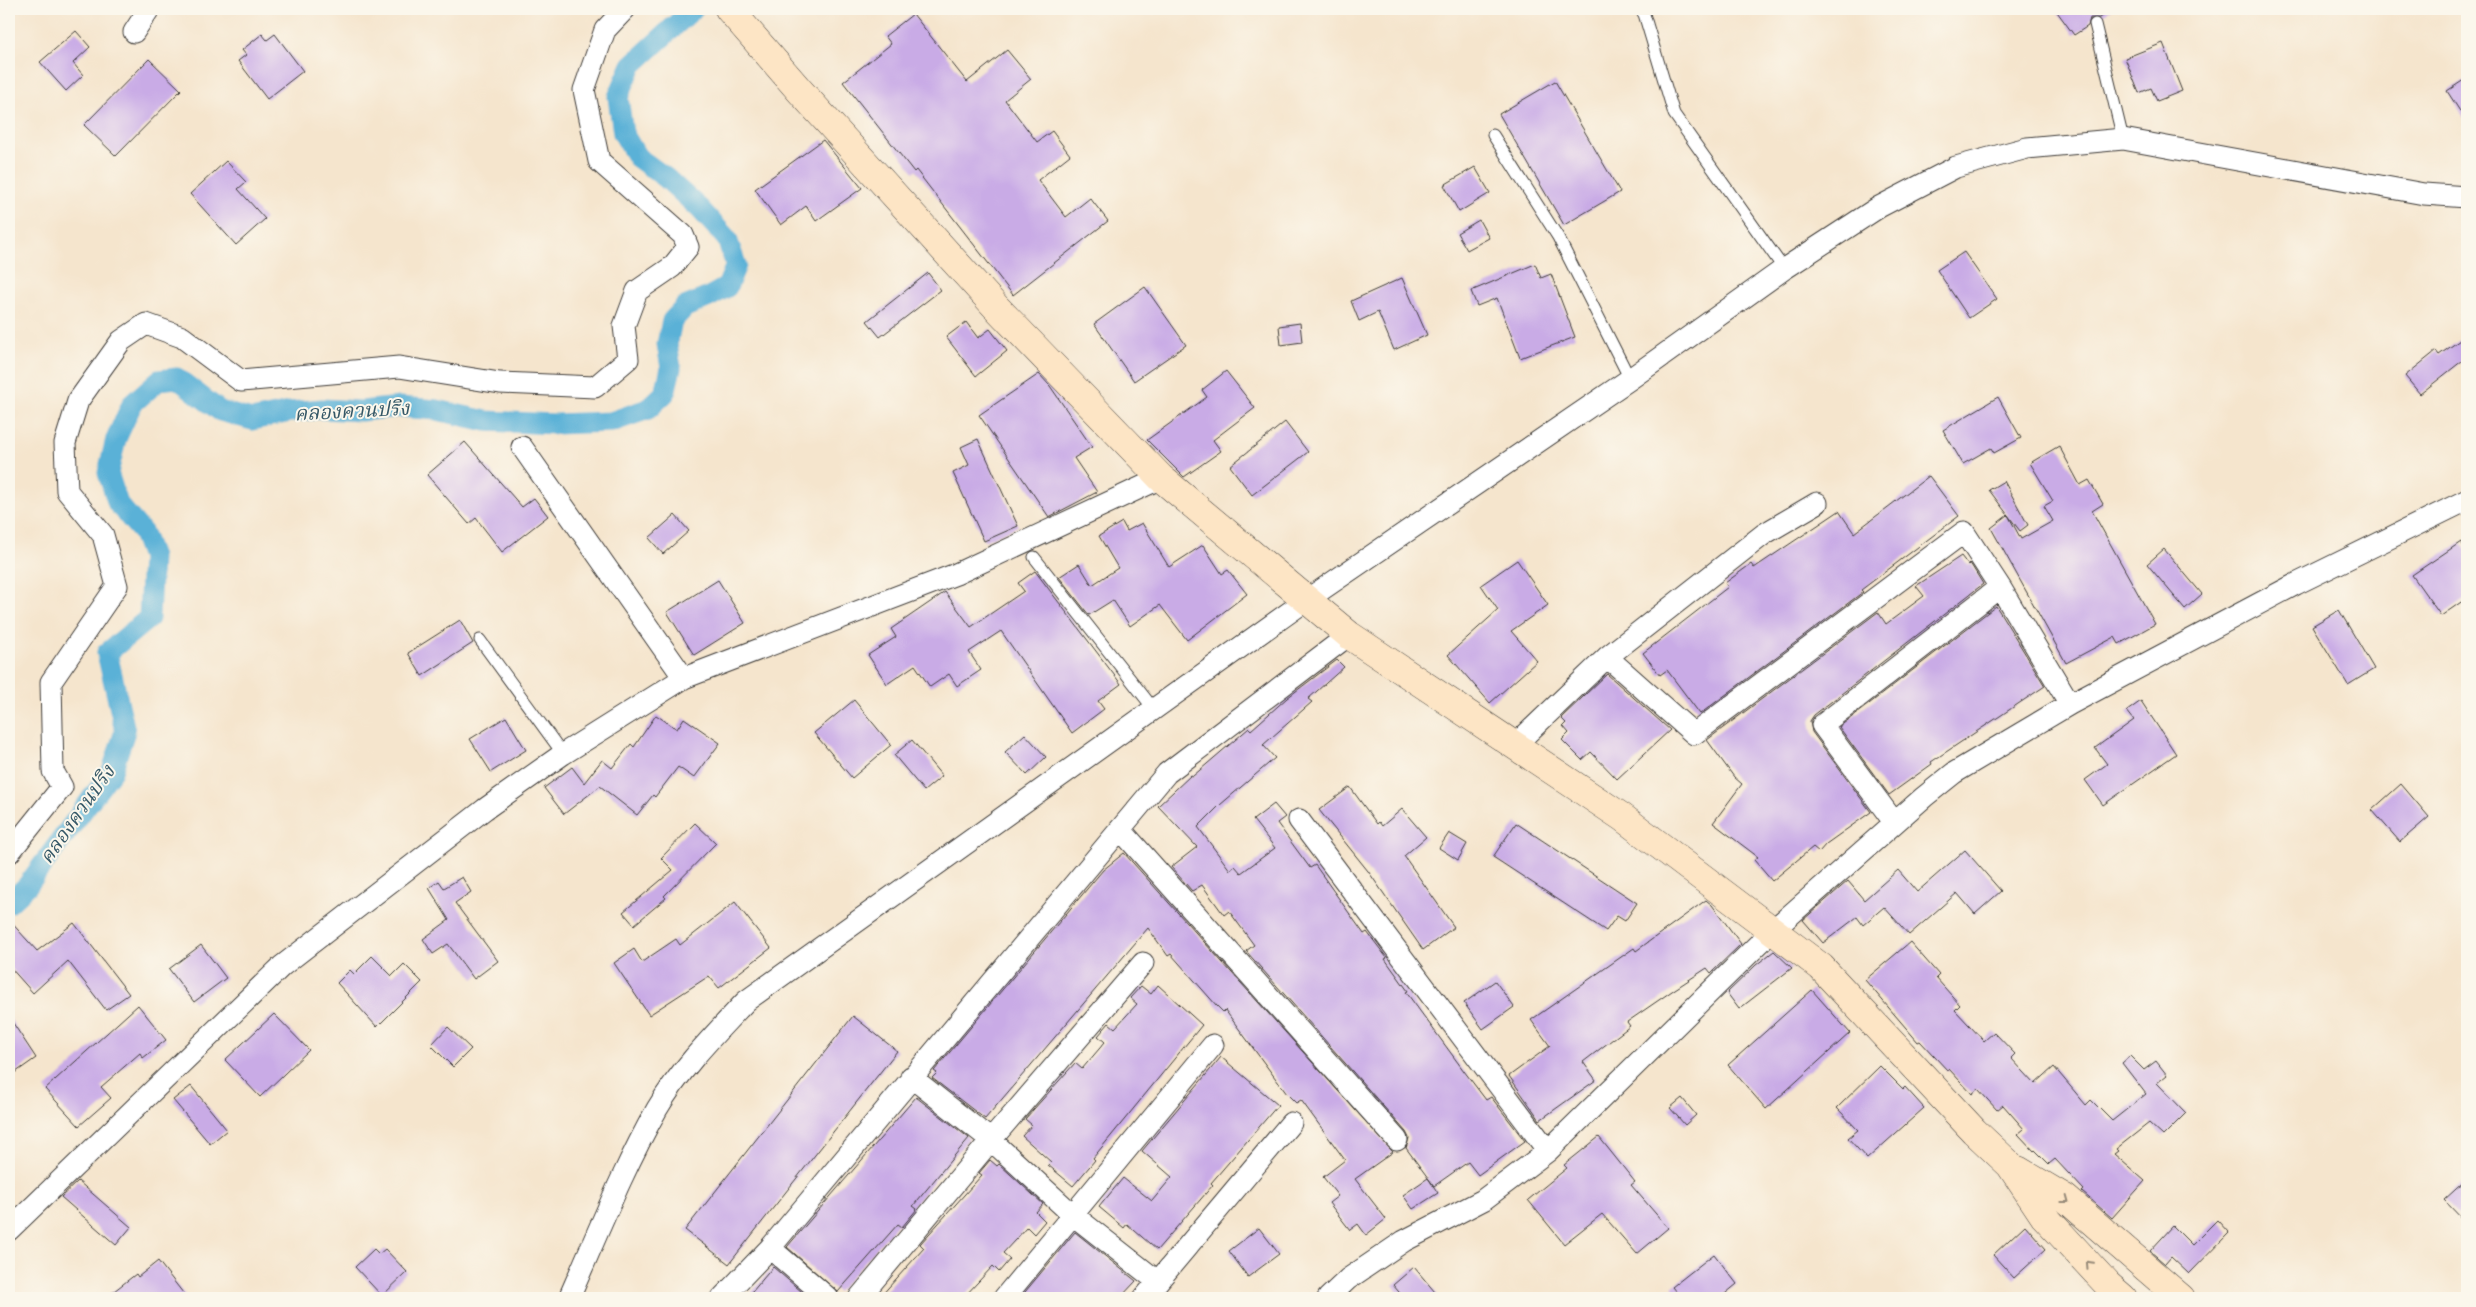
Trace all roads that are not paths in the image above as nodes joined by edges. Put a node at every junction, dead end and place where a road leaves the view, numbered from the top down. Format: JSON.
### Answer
{"nodes":[{"id":1,"x":149,"y":9,"type":"edge"},
{"id":2,"x":624,"y":9,"type":"edge"},
{"id":3,"x":1640,"y":9,"type":"edge"},
{"id":4,"x":730,"y":10,"type":"edge"},
{"id":5,"x":2094,"y":24,"type":"dead end"},
{"id":6,"x":134,"y":32,"type":"dead end"},
{"id":7,"x":1493,"y":135,"type":"dead end"},
{"id":8,"x":2123,"y":138,"type":"junction"},
{"id":9,"x":2467,"y":196,"type":"edge"},
{"id":10,"x":1784,"y":269,"type":"junction"},
{"id":11,"x":1630,"y":379,"type":"junction"},
{"id":12,"x":522,"y":447,"type":"dead end"},
{"id":13,"x":1161,"y":478,"type":"junction"},
{"id":14,"x":2467,"y":500,"type":"edge"},
{"id":15,"x":1817,"y":503,"type":"dead end"},
{"id":16,"x":1034,"y":557,"type":"dead end"},
{"id":17,"x":2000,"y":587,"type":"junction"},
{"id":18,"x":1308,"y":598,"type":"junction"},
{"id":19,"x":1349,"y":635,"type":"junction"},
{"id":20,"x":480,"y":640,"type":"dead end"},
{"id":21,"x":1607,"y":657,"type":"junction"},
{"id":22,"x":684,"y":678,"type":"junction"},
{"id":23,"x":2070,"y":704,"type":"junction"},
{"id":24,"x":1152,"y":708,"type":"junction"},
{"id":25,"x":1514,"y":746,"type":"junction"},
{"id":26,"x":563,"y":754,"type":"junction"},
{"id":27,"x":1299,"y":820,"type":"dead end"},
{"id":28,"x":1894,"y":822,"type":"junction"},
{"id":29,"x":1120,"y":829,"type":"junction"},
{"id":30,"x":9,"y":853,"type":"edge"},
{"id":31,"x":1772,"y":931,"type":"junction"},
{"id":32,"x":1143,"y":963,"type":"dead end"},
{"id":33,"x":1213,"y":1045,"type":"dead end"},
{"id":34,"x":911,"y":1077,"type":"junction"},
{"id":35,"x":1290,"y":1123,"type":"dead end"},
{"id":36,"x":990,"y":1140,"type":"junction"},
{"id":37,"x":1397,"y":1140,"type":"dead end"},
{"id":38,"x":1548,"y":1151,"type":"junction"},
{"id":39,"x":2010,"y":1165,"type":"junction"},
{"id":40,"x":1073,"y":1215,"type":"junction"},
{"id":41,"x":9,"y":1230,"type":"edge"},
{"id":42,"x":770,"y":1248,"type":"junction"},
{"id":43,"x":1156,"y":1281,"type":"junction"},
{"id":44,"x":2111,"y":1291,"type":"edge"},
{"id":45,"x":569,"y":1298,"type":"edge"},
{"id":46,"x":722,"y":1298,"type":"edge"},
{"id":47,"x":828,"y":1298,"type":"edge"},
{"id":48,"x":859,"y":1298,"type":"edge"},
{"id":49,"x":1004,"y":1298,"type":"edge"},
{"id":50,"x":1144,"y":1298,"type":"edge"},
{"id":51,"x":1328,"y":1298,"type":"edge"},
{"id":52,"x":2181,"y":1298,"type":"edge"}],
"edges":[{"from":1,"to":6,"type":"street"},
{"from":2,"to":30,"type":"street"},
{"from":3,"to":10,"type":"lane"},
{"from":4,"to":13,"type":"street"},
{"from":5,"to":8,"type":"lane"},
{"from":7,"to":11,"type":"lane"},
{"from":8,"to":9,"type":"street"},
{"from":8,"to":10,"type":"street"},
{"from":10,"to":11,"type":"street"},
{"from":11,"to":18,"type":"street"},
{"from":12,"to":22,"type":"street"},
{"from":13,"to":18,"type":"street"},
{"from":13,"to":22,"type":"street"},
{"from":14,"to":23,"type":"street"},
{"from":15,"to":21,"type":"street"},
{"from":16,"to":24,"type":"lane"},
{"from":17,"to":21,"type":"street"},
{"from":17,"to":23,"type":"street"},
{"from":17,"to":28,"type":"street"},
{"from":18,"to":19,"type":"street"},
{"from":18,"to":24,"type":"street"},
{"from":19,"to":25,"type":"street"},
{"from":19,"to":29,"type":"street"},
{"from":20,"to":26,"type":"lane"},
{"from":21,"to":25,"type":"street"},
{"from":22,"to":26,"type":"street"},
{"from":23,"to":28,"type":"street"},
{"from":24,"to":45,"type":"street"},
{"from":25,"to":31,"type":"street"},
{"from":26,"to":41,"type":"street"},
{"from":27,"to":38,"type":"street"},
{"from":28,"to":31,"type":"street"},
{"from":29,"to":34,"type":"street"},
{"from":29,"to":37,"type":"street"},
{"from":31,"to":38,"type":"street"},
{"from":31,"to":39,"type":"street"},
{"from":32,"to":36,"type":"street"},
{"from":33,"to":40,"type":"street"},
{"from":34,"to":36,"type":"street"},
{"from":34,"to":42,"type":"street"},
{"from":35,"to":43,"type":"street"},
{"from":36,"to":40,"type":"street"},
{"from":36,"to":48,"type":"street"},
{"from":38,"to":51,"type":"street"},
{"from":44,"to":39,"type":"street","one_way":true},
{"from":39,"to":52,"type":"street","one_way":true},
{"from":40,"to":43,"type":"street"},
{"from":40,"to":49,"type":"street"},
{"from":42,"to":46,"type":"street"},
{"from":42,"to":47,"type":"street"},
{"from":43,"to":50,"type":"street"}]}
